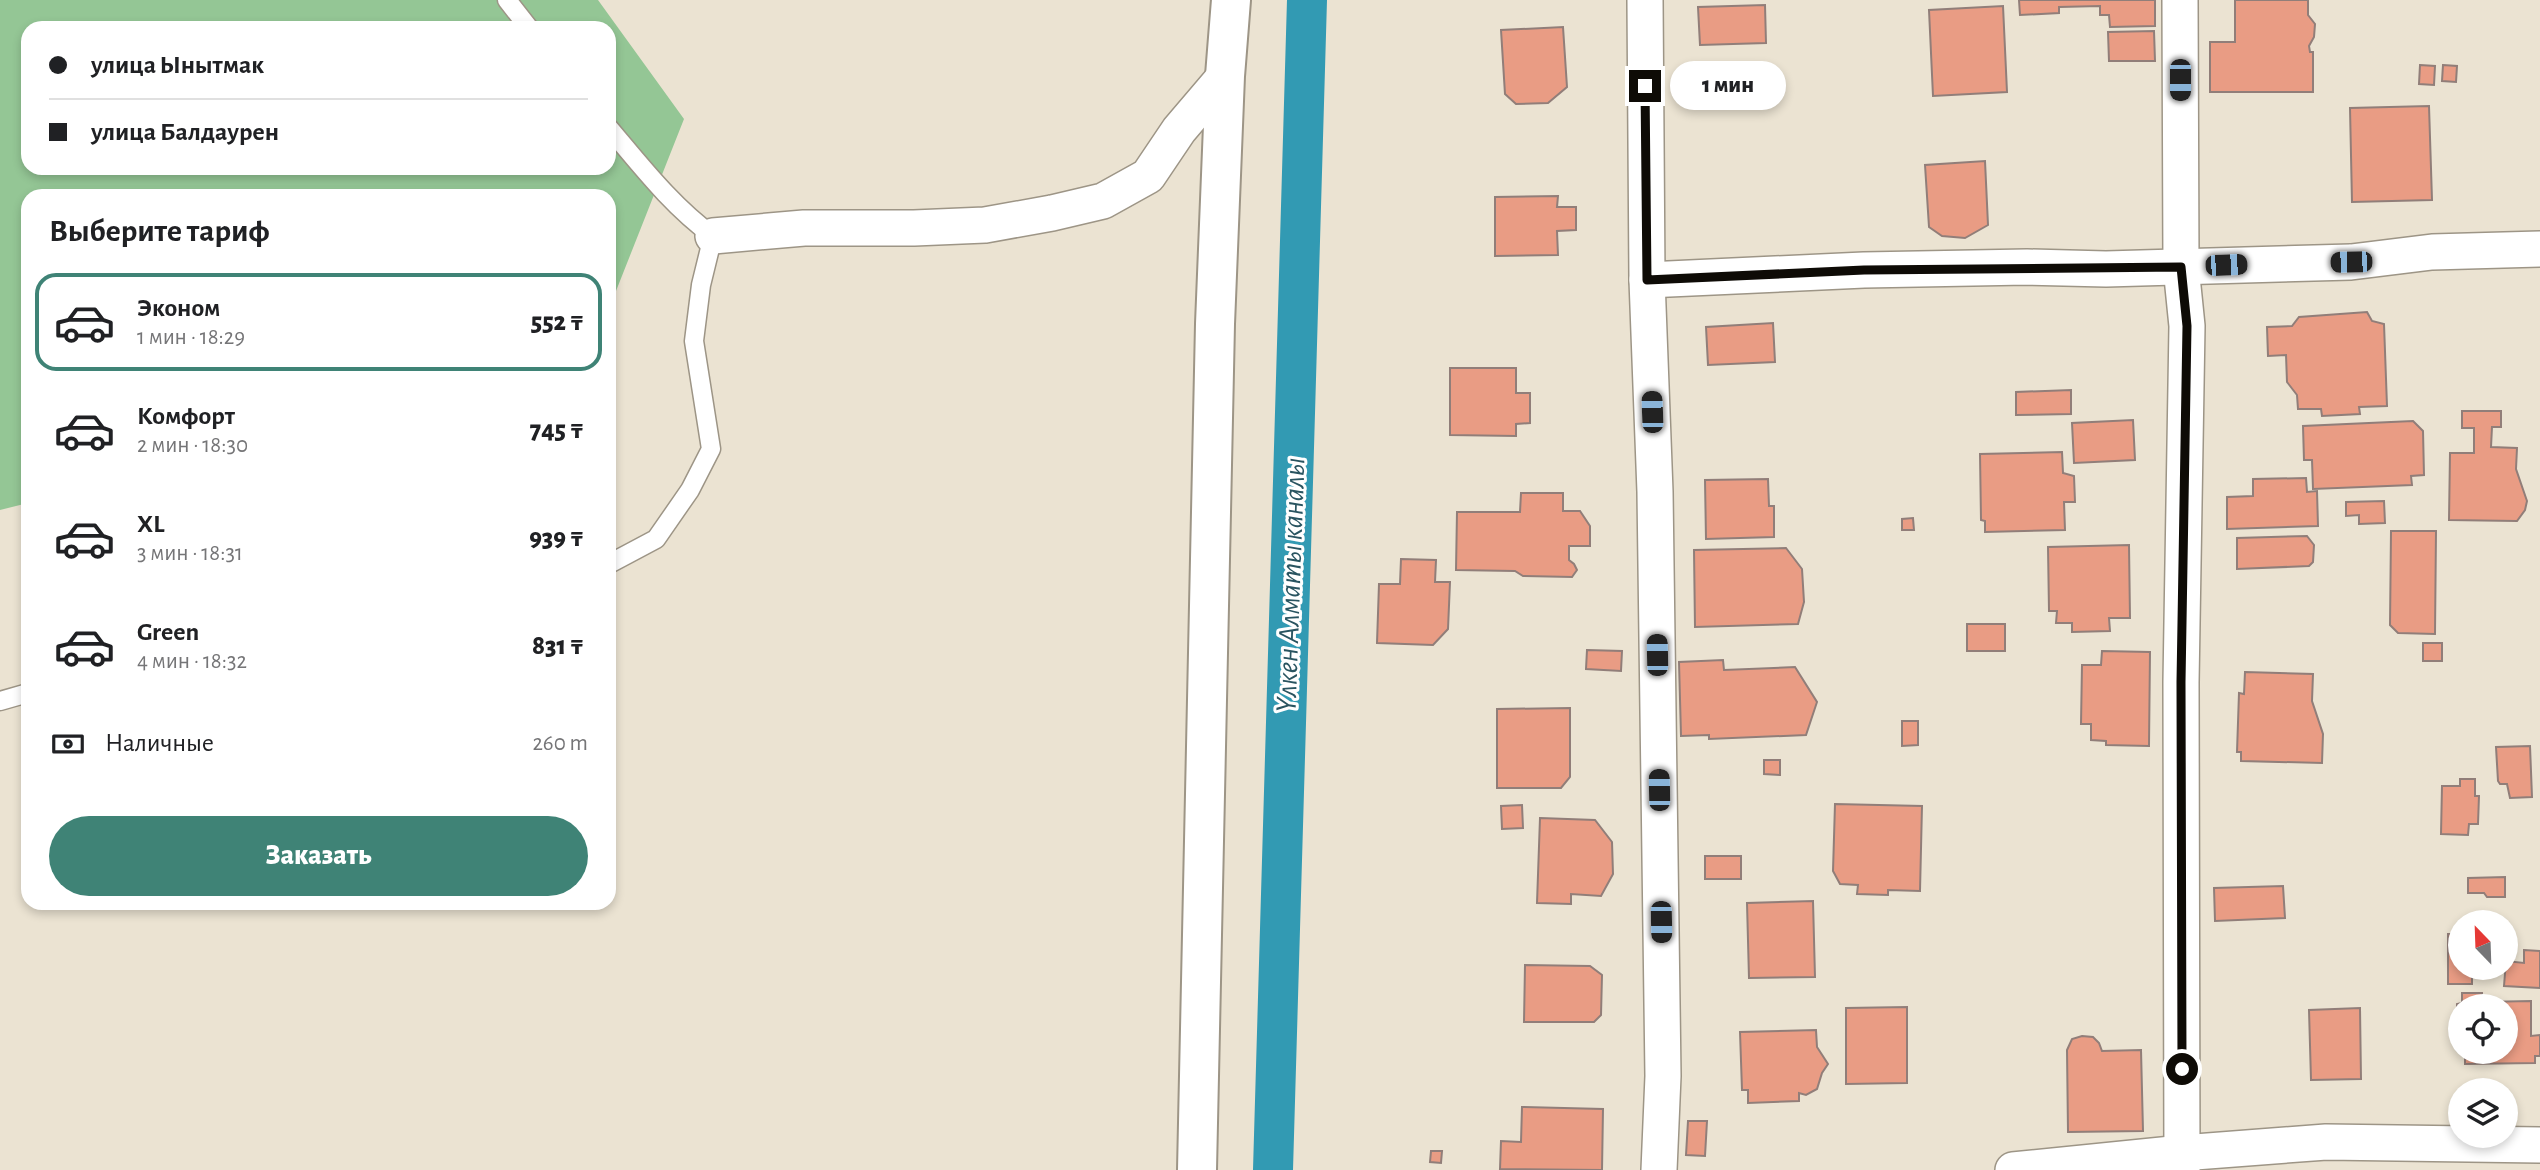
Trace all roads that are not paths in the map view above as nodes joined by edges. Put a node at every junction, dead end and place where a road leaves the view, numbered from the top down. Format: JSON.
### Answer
{"nodes":[{"id":1,"x":507,"y":0,"type":"edge"},
{"id":2,"x":1231,"y":0,"type":"edge"},
{"id":3,"x":1646,"y":0,"type":"edge"},
{"id":4,"x":2180,"y":0,"type":"edge"},
{"id":5,"x":524,"y":21,"type":"edge"},
{"id":6,"x":1225,"y":76,"type":"junction"},
{"id":7,"x":616,"y":136,"type":"edge"},
{"id":8,"x":713,"y":236,"type":"junction"},
{"id":9,"x":2540,"y":249,"type":"edge"},
{"id":10,"x":2181,"y":267,"type":"junction"},
{"id":11,"x":1647,"y":280,"type":"junction"},
{"id":12,"x":616,"y":561,"type":"edge"},
{"id":13,"x":21,"y":695,"type":"edge"},
{"id":14,"x":0,"y":701,"type":"edge"},
{"id":15,"x":2540,"y":1145,"type":"edge"},
{"id":16,"x":2182,"y":1161,"type":"edge"},
{"id":17,"x":1197,"y":1170,"type":"edge"},
{"id":18,"x":1659,"y":1170,"type":"edge"},
{"id":19,"x":2013,"y":1170,"type":"edge"}],
"edges":[{"from":1,"to":5,"type":"lane"},
{"from":2,"to":6,"type":"street"},
{"from":3,"to":11,"type":"street"},
{"from":4,"to":10,"type":"street"},
{"from":6,"to":8,"type":"street"},
{"from":6,"to":17,"type":"street"},
{"from":7,"to":8,"type":"lane"},
{"from":8,"to":12,"type":"lane"},
{"from":9,"to":10,"type":"street"},
{"from":10,"to":11,"type":"street"},
{"from":10,"to":16,"type":"street"},
{"from":11,"to":18,"type":"street"},
{"from":13,"to":14,"type":"lane"},
{"from":15,"to":16,"type":"street"},
{"from":16,"to":19,"type":"street"}]}
